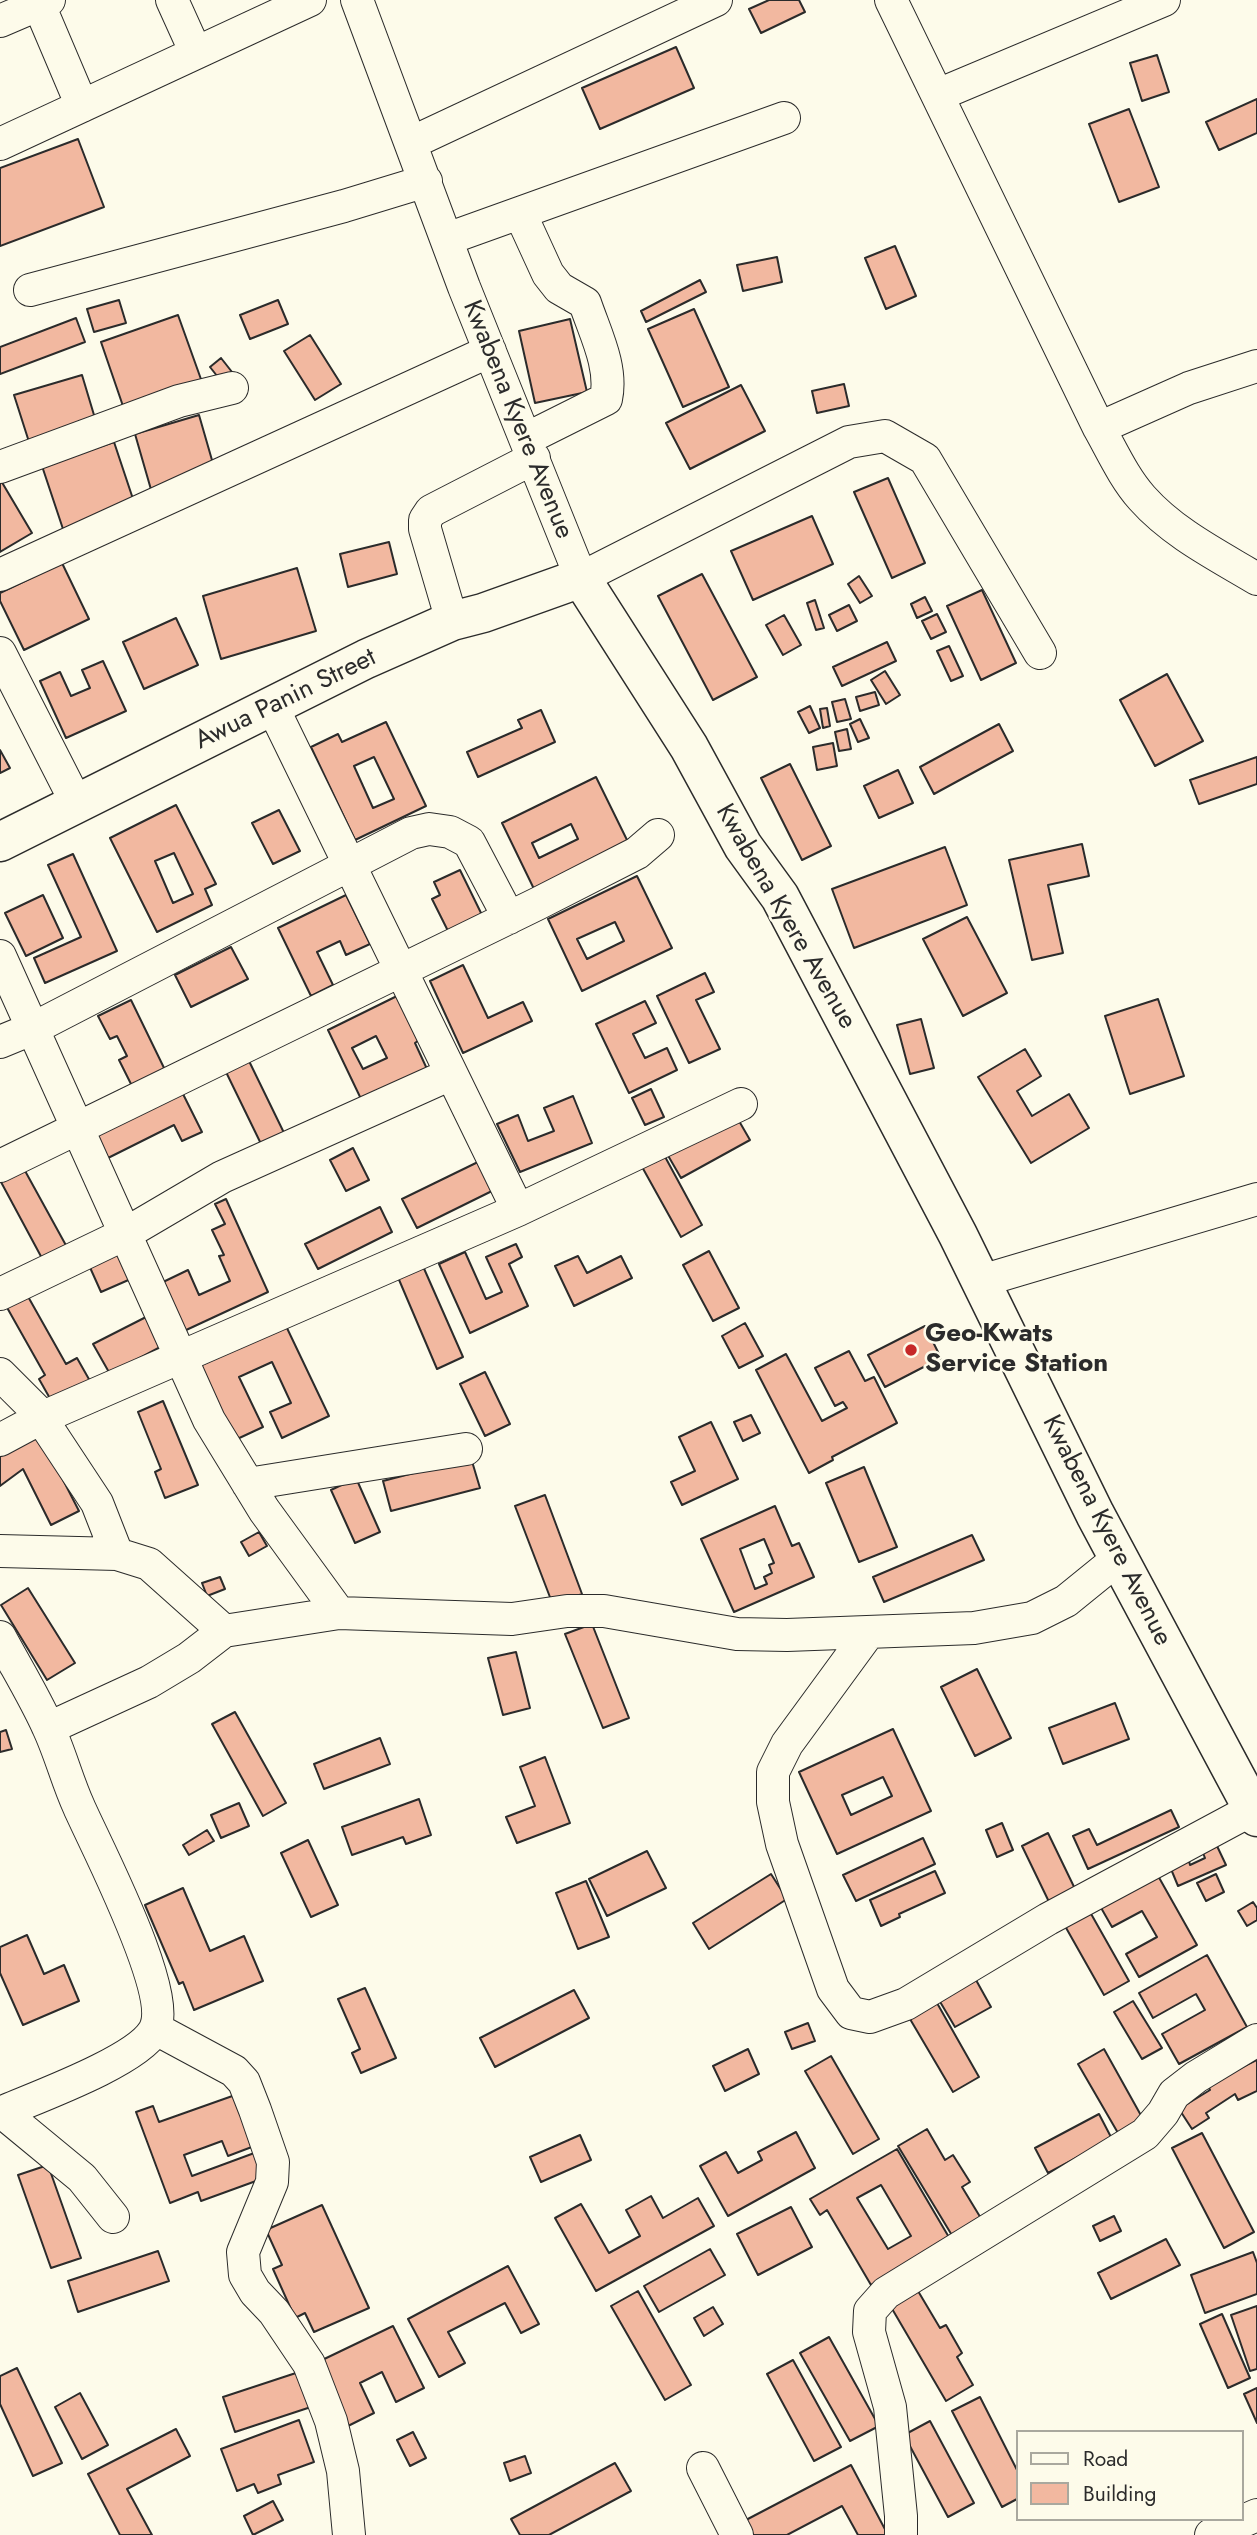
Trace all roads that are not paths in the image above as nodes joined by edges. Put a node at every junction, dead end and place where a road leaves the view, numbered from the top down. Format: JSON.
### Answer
{"nodes":[{"id":1,"x":172,"y":0,"type":"edge"},
{"id":2,"x":310,"y":0,"type":"edge"},
{"id":3,"x":357,"y":0,"type":"edge"},
{"id":4,"x":716,"y":0,"type":"edge"},
{"id":5,"x":891,"y":0,"type":"edge"},
{"id":6,"x":1164,"y":0,"type":"edge"},
{"id":7,"x":42,"y":1,"type":"edge"},
{"id":8,"x":0,"y":21,"type":"edge"},
{"id":9,"x":196,"y":53,"type":"junction"},
{"id":10,"x":938,"y":95,"type":"junction"},
{"id":11,"x":82,"y":106,"type":"junction"},
{"id":12,"x":784,"y":118,"type":"dead end"},
{"id":13,"x":411,"y":143,"type":"junction"},
{"id":14,"x":0,"y":144,"type":"edge"},
{"id":15,"x":426,"y":181,"type":"junction"},
{"id":16,"x":520,"y":213,"type":"junction"},
{"id":17,"x":447,"y":239,"type":"junction"},
{"id":18,"x":30,"y":290,"type":"dead end"},
{"id":19,"x":489,"y":351,"type":"junction"},
{"id":20,"x":1257,"y":366,"type":"edge"},
{"id":21,"x":232,"y":388,"type":"dead end"},
{"id":22,"x":1099,"y":428,"type":"junction"},
{"id":23,"x":530,"y":448,"type":"junction"},
{"id":24,"x":0,"y":467,"type":"edge"},
{"id":25,"x":0,"y":575,"type":"edge"},
{"id":26,"x":581,"y":578,"type":"junction"},
{"id":27,"x":1257,"y":579,"type":"edge"},
{"id":28,"x":452,"y":621,"type":"junction"},
{"id":29,"x":1040,"y":653,"type":"dead end"},
{"id":30,"x":4,"y":670,"type":"edge"},
{"id":31,"x":272,"y":706,"type":"junction"},
{"id":32,"x":77,"y":804,"type":"junction"},
{"id":33,"x":658,"y":835,"type":"dead end"},
{"id":34,"x":0,"y":842,"type":"edge"},
{"id":35,"x":351,"y":865,"type":"junction"},
{"id":36,"x":509,"y":918,"type":"junction"},
{"id":37,"x":0,"y":956,"type":"edge"},
{"id":38,"x":402,"y":970,"type":"junction"},
{"id":39,"x":34,"y":1028,"type":"junction"},
{"id":40,"x":0,"y":1042,"type":"edge"},
{"id":41,"x":451,"y":1074,"type":"junction"},
{"id":42,"x":741,"y":1104,"type":"dead end"},
{"id":43,"x":79,"y":1129,"type":"junction"},
{"id":44,"x":0,"y":1166,"type":"edge"},
{"id":45,"x":1257,"y":1199,"type":"edge"},
{"id":46,"x":517,"y":1210,"type":"junction"},
{"id":47,"x":125,"y":1234,"type":"junction"},
{"id":48,"x":981,"y":1281,"type":"junction"},
{"id":49,"x":0,"y":1294,"type":"edge"},
{"id":50,"x":182,"y":1357,"type":"junction"},
{"id":51,"x":0,"y":1374,"type":"edge"},
{"id":52,"x":41,"y":1418,"type":"junction"},
{"id":53,"x":0,"y":1440,"type":"edge"},
{"id":54,"x":466,"y":1449,"type":"dead end"},
{"id":55,"x":248,"y":1484,"type":"junction"},
{"id":56,"x":0,"y":1551,"type":"edge"},
{"id":57,"x":117,"y":1554,"type":"junction"},
{"id":58,"x":1119,"y":1558,"type":"junction"},
{"id":59,"x":339,"y":1613,"type":"junction"},
{"id":60,"x":224,"y":1631,"type":"junction"},
{"id":61,"x":869,"y":1632,"type":"junction"},
{"id":62,"x":0,"y":1637,"type":"edge"},
{"id":63,"x":49,"y":1728,"type":"junction"},
{"id":64,"x":1255,"y":1813,"type":"edge"},
{"id":65,"x":156,"y":2029,"type":"junction"},
{"id":66,"x":1257,"y":2039,"type":"edge"},
{"id":67,"x":1,"y":2112,"type":"edge"},
{"id":68,"x":113,"y":2217,"type":"dead end"},
{"id":69,"x":704,"y":2468,"type":"dead end"},
{"id":70,"x":1257,"y":2515,"type":"edge"},
{"id":71,"x":349,"y":2535,"type":"edge"},
{"id":72,"x":737,"y":2535,"type":"edge"},
{"id":73,"x":901,"y":2535,"type":"edge"},
{"id":74,"x":1211,"y":2535,"type":"edge"}],
"edges":[{"from":1,"to":9,"type":"street"},
{"from":2,"to":9,"type":"street"},
{"from":3,"to":13,"type":"street","name":"Kwabena Kyere Avenue"},
{"from":4,"to":13,"type":"street"},
{"from":5,"to":10,"type":"street"},
{"from":6,"to":10,"type":"street"},
{"from":7,"to":8,"type":"street"},
{"from":7,"to":11,"type":"street"},
{"from":9,"to":11,"type":"street"},
{"from":10,"to":22,"type":"street"},
{"from":11,"to":14,"type":"street"},
{"from":12,"to":16,"type":"street"},
{"from":13,"to":15,"type":"street","name":"Kwabena Kyere Avenue"},
{"from":15,"to":17,"type":"street","name":"Kwabena Kyere Avenue"},
{"from":15,"to":18,"type":"street"},
{"from":16,"to":17,"type":"street"},
{"from":16,"to":23,"type":"street"},
{"from":17,"to":19,"type":"street","name":"Kwabena Kyere Avenue"},
{"from":19,"to":23,"type":"street","name":"Kwabena Kyere Avenue"},
{"from":19,"to":25,"type":"street"},
{"from":20,"to":22,"type":"street"},
{"from":21,"to":24,"type":"street"},
{"from":22,"to":27,"type":"street"},
{"from":23,"to":26,"type":"street","name":"Kwabena Kyere Avenue"},
{"from":23,"to":28,"type":"street"},
{"from":26,"to":28,"type":"main road","name":"Awua Panin Street"},
{"from":26,"to":29,"type":"street"},
{"from":26,"to":48,"type":"main road","name":"Kwabena Kyere Avenue"},
{"from":28,"to":31,"type":"main road","name":"Awua Panin Street"},
{"from":30,"to":32,"type":"street"},
{"from":31,"to":32,"type":"main road","name":"Awua Panin Street"},
{"from":31,"to":35,"type":"street"},
{"from":32,"to":34,"type":"main road","name":"Awua Panin Street"},
{"from":33,"to":36,"type":"street"},
{"from":35,"to":36,"type":"street"},
{"from":35,"to":38,"type":"street"},
{"from":35,"to":39,"type":"street"},
{"from":36,"to":38,"type":"street"},
{"from":37,"to":39,"type":"street"},
{"from":38,"to":41,"type":"street"},
{"from":38,"to":43,"type":"street"},
{"from":39,"to":40,"type":"street"},
{"from":39,"to":43,"type":"street"},
{"from":41,"to":46,"type":"street"},
{"from":41,"to":47,"type":"street"},
{"from":42,"to":46,"type":"street"},
{"from":43,"to":44,"type":"street"},
{"from":43,"to":47,"type":"street"},
{"from":45,"to":48,"type":"street"},
{"from":46,"to":50,"type":"street"},
{"from":47,"to":49,"type":"street"},
{"from":47,"to":50,"type":"street"},
{"from":48,"to":58,"type":"main road","name":"Kwabena Kyere Avenue"},
{"from":50,"to":52,"type":"street"},
{"from":50,"to":55,"type":"street"},
{"from":51,"to":52,"type":"street"},
{"from":52,"to":53,"type":"street"},
{"from":52,"to":57,"type":"street"},
{"from":54,"to":55,"type":"street"},
{"from":55,"to":59,"type":"street"},
{"from":56,"to":57,"type":"street"},
{"from":57,"to":60,"type":"street"},
{"from":58,"to":61,"type":"street"},
{"from":58,"to":64,"type":"main road","name":"Kwabena Kyere Avenue"},
{"from":59,"to":60,"type":"street"},
{"from":59,"to":61,"type":"street"},
{"from":60,"to":63,"type":"street"},
{"from":61,"to":64,"type":"street"},
{"from":62,"to":63,"type":"street"},
{"from":63,"to":65,"type":"street"},
{"from":65,"to":67,"type":"street"},
{"from":65,"to":71,"type":"street"},
{"from":66,"to":73,"type":"street"},
{"from":67,"to":68,"type":"street"},
{"from":69,"to":72,"type":"street"},
{"from":70,"to":74,"type":"street"}]}
